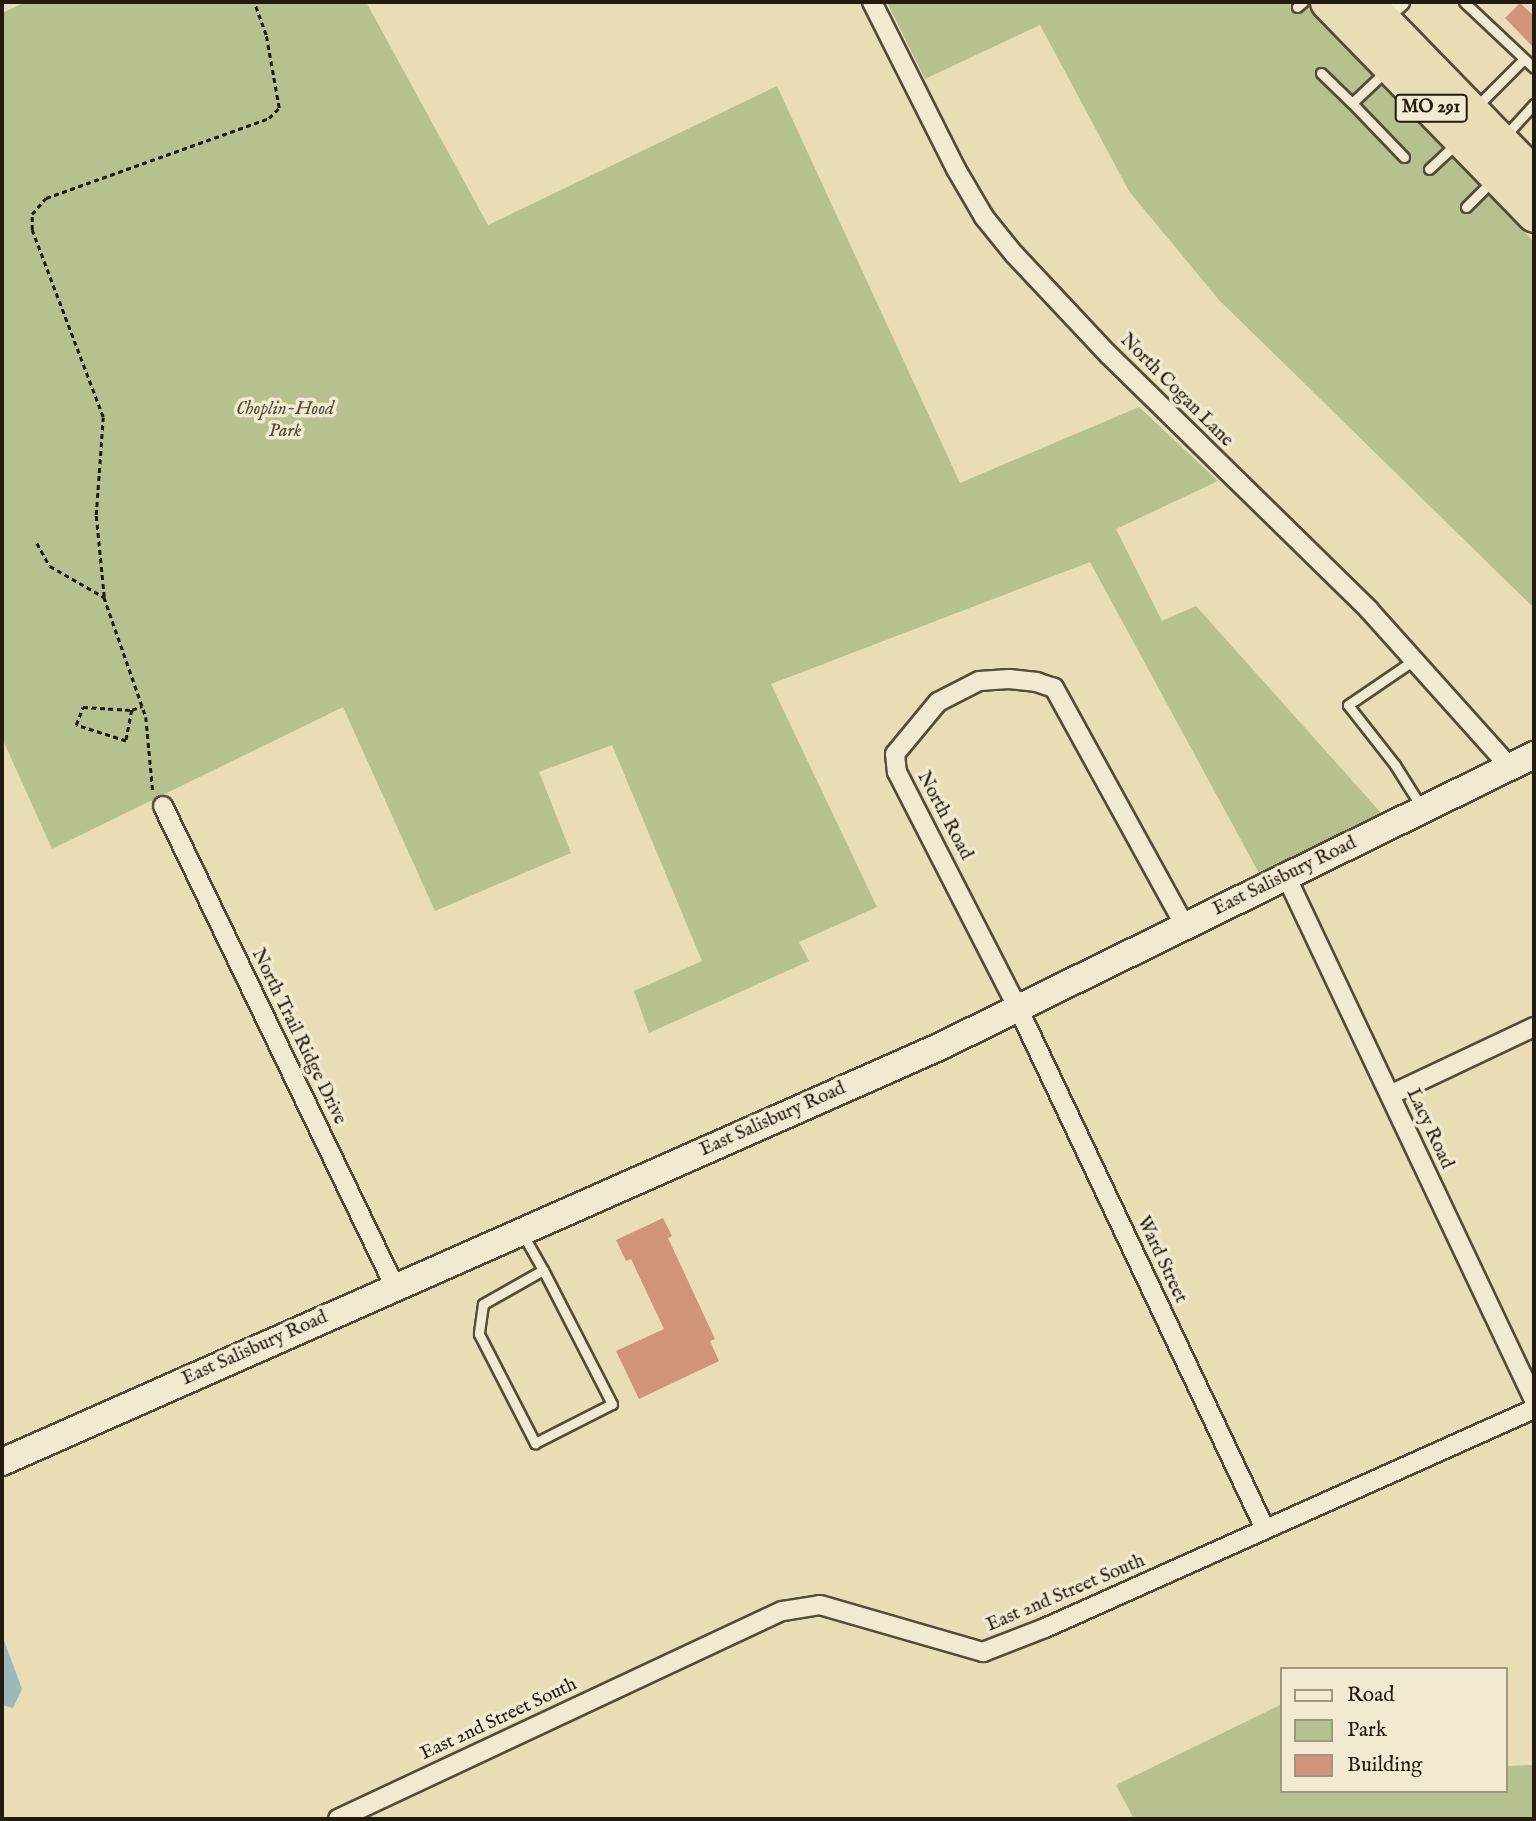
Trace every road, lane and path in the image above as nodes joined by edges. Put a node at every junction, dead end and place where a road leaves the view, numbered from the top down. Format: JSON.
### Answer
{"nodes":[{"id":1,"x":254,"y":2,"type":"edge"},
{"id":2,"x":872,"y":2,"type":"edge"},
{"id":3,"x":1464,"y":2,"type":"edge"},
{"id":4,"x":1309,"y":4,"type":"edge"},
{"id":5,"x":1382,"y":7,"type":"edge"},
{"id":6,"x":1524,"y":59,"type":"junction"},
{"id":7,"x":1391,"y":67,"type":"junction"},
{"id":8,"x":1534,"y":68,"type":"edge"},
{"id":9,"x":1321,"y":73,"type":"dead end"},
{"id":10,"x":1352,"y":103,"type":"junction"},
{"id":11,"x":1534,"y":104,"type":"edge"},
{"id":12,"x":1466,"y":125,"type":"junction"},
{"id":13,"x":1500,"y":141,"type":"junction"},
{"id":14,"x":1404,"y":157,"type":"dead end"},
{"id":15,"x":1429,"y":169,"type":"dead end"},
{"id":16,"x":1498,"y":175,"type":"junction"},
{"id":17,"x":1534,"y":176,"type":"edge"},
{"id":18,"x":1466,"y":207,"type":"dead end"},
{"id":19,"x":1534,"y":215,"type":"edge"},
{"id":20,"x":37,"y":543,"type":"dead end"},
{"id":21,"x":104,"y":597,"type":"junction"},
{"id":22,"x":1414,"y":660,"type":"junction"},
{"id":23,"x":142,"y":705,"type":"junction"},
{"id":24,"x":132,"y":710,"type":"junction"},
{"id":25,"x":1534,"y":755,"type":"edge"},
{"id":26,"x":1510,"y":766,"type":"junction"},
{"id":27,"x":158,"y":799,"type":"joint"},
{"id":28,"x":1423,"y":809,"type":"junction"},
{"id":29,"x":1286,"y":876,"type":"junction"},
{"id":30,"x":1185,"y":926,"type":"junction"},
{"id":31,"x":1018,"y":1008,"type":"junction"},
{"id":32,"x":1534,"y":1027,"type":"edge"},
{"id":33,"x":1390,"y":1095,"type":"junction"},
{"id":34,"x":522,"y":1231,"type":"junction"},
{"id":35,"x":543,"y":1270,"type":"junction"},
{"id":36,"x":395,"y":1287,"type":"junction"},
{"id":37,"x":1534,"y":1400,"type":"edge"},
{"id":38,"x":1534,"y":1409,"type":"edge"},
{"id":39,"x":2,"y":1462,"type":"edge"},
{"id":40,"x":1265,"y":1529,"type":"junction"},
{"id":41,"x":338,"y":1819,"type":"edge"}],
"edges":[{"from":1,"to":21,"type":"path"},
{"from":2,"to":22,"type":"street","name":"North Cogan Lane"},
{"from":3,"to":6,"type":"lane"},
{"from":4,"to":7,"type":"highway","number":"MO 291"},
{"from":5,"to":12,"type":"highway","number":"MO 291"},
{"from":6,"to":8,"type":"lane"},
{"from":6,"to":12,"type":"lane"},
{"from":7,"to":10,"type":"lane"},
{"from":7,"to":12,"type":"highway","number":"MO 291"},
{"from":9,"to":10,"type":"lane"},
{"from":10,"to":14,"type":"lane"},
{"from":11,"to":13,"type":"lane"},
{"from":12,"to":13,"type":"highway","number":"MO 291"},
{"from":12,"to":15,"type":"lane"},
{"from":12,"to":16,"type":"highway","number":"MO 291"},
{"from":13,"to":17,"type":"highway","number":"MO 291"},
{"from":16,"to":18,"type":"lane"},
{"from":16,"to":19,"type":"highway","number":"MO 291"},
{"from":20,"to":21,"type":"path"},
{"from":21,"to":23,"type":"path"},
{"from":22,"to":26,"type":"street","name":"North Cogan Lane"},
{"from":22,"to":28,"type":"lane"},
{"from":23,"to":24,"type":"path"},
{"from":23,"to":27,"type":"path"},
{"from":24,"to":24,"type":"path"},
{"from":25,"to":26,"type":"main road","name":"East Salisbury Road"},
{"from":26,"to":28,"type":"main road","name":"East Salisbury Road"},
{"from":27,"to":36,"type":"street","name":"North Trail Ridge Drive"},
{"from":28,"to":29,"type":"main road","name":"East Salisbury Road"},
{"from":29,"to":30,"type":"main road","name":"East Salisbury Road"},
{"from":29,"to":33,"type":"street","name":"Lacy Road"},
{"from":30,"to":31,"type":"main road","name":"East Salisbury Road"},
{"from":30,"to":31,"type":"street","name":"North Road"},
{"from":31,"to":34,"type":"main road","name":"East Salisbury Road"},
{"from":31,"to":40,"type":"street","name":"Ward Street"},
{"from":32,"to":33,"type":"street"},
{"from":33,"to":37,"type":"street","name":"Lacy Road"},
{"from":34,"to":35,"type":"lane"},
{"from":34,"to":36,"type":"main road","name":"East Salisbury Road"},
{"from":35,"to":35,"type":"lane"},
{"from":36,"to":39,"type":"main road","name":"East Salisbury Road"},
{"from":38,"to":40,"type":"street","name":"East 2nd Street South"},
{"from":40,"to":41,"type":"street","name":"East 2nd Street South"}]}
